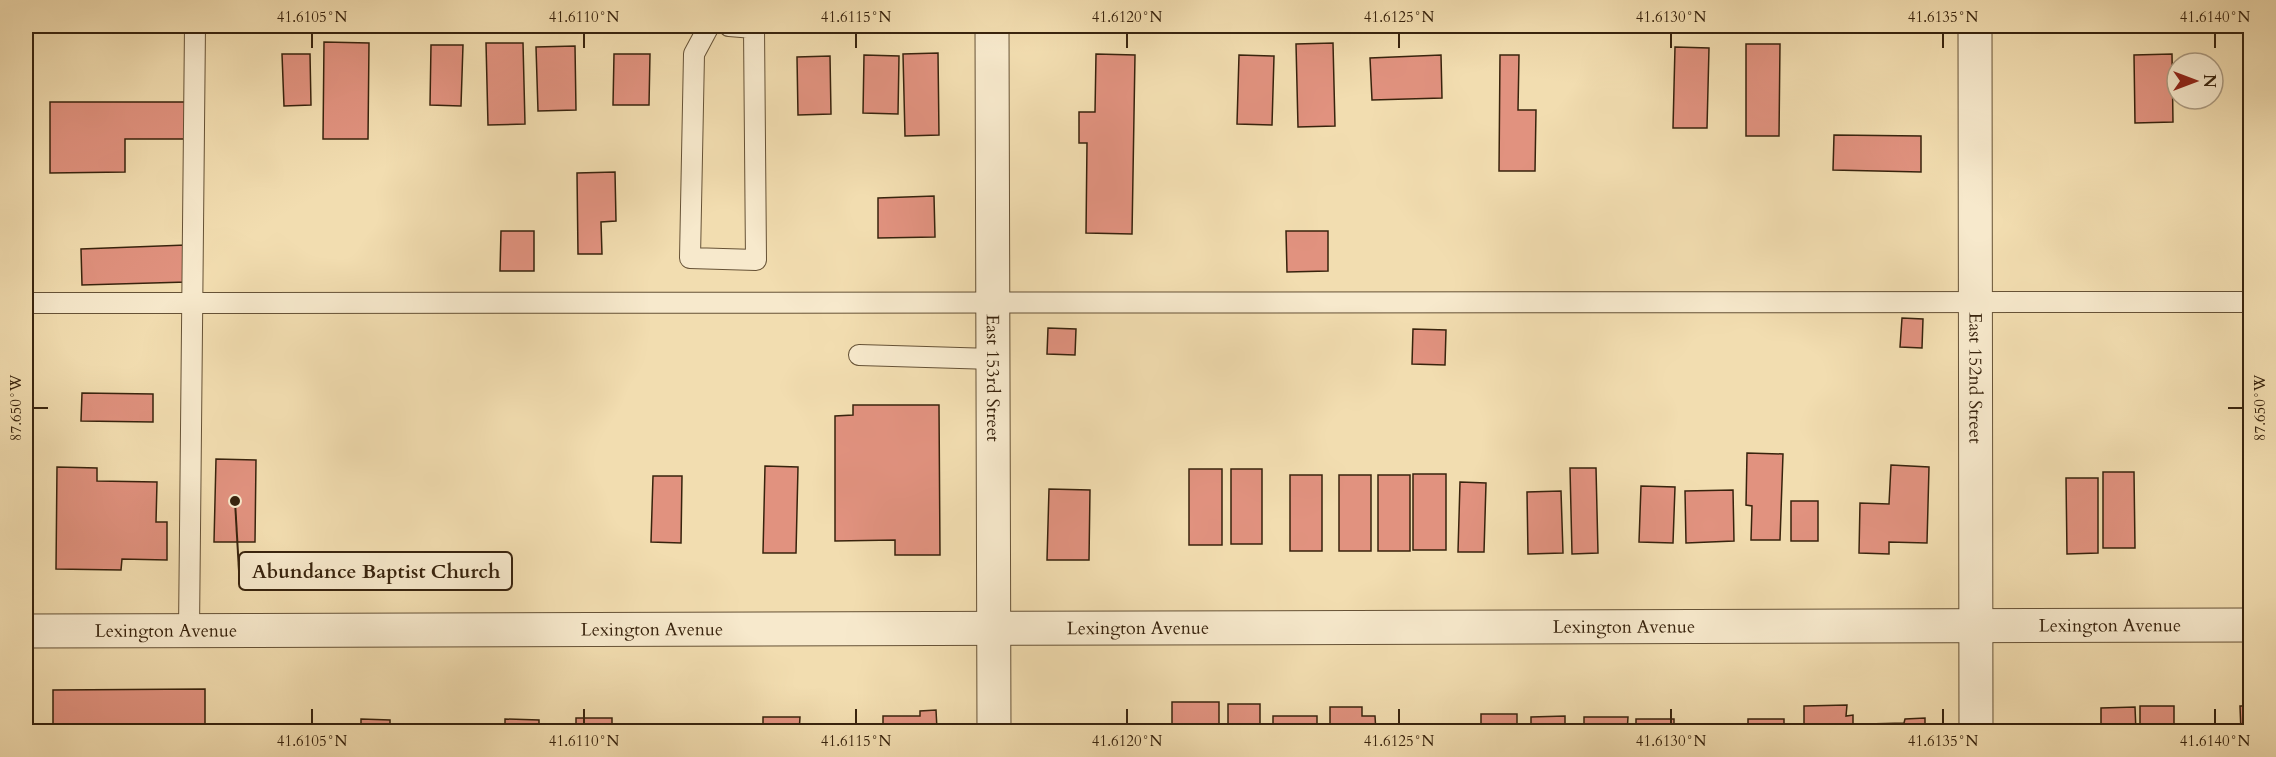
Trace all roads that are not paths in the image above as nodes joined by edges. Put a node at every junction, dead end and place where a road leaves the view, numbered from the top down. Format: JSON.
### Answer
{"nodes":[{"id":1,"x":195,"y":26,"type":"edge"},
{"id":2,"x":708,"y":26,"type":"edge"},
{"id":3,"x":729,"y":26,"type":"edge"},
{"id":4,"x":992,"y":26,"type":"edge"},
{"id":5,"x":1975,"y":26,"type":"edge"},
{"id":6,"x":2250,"y":302,"type":"edge"},
{"id":7,"x":26,"y":303,"type":"edge"},
{"id":8,"x":191,"y":303,"type":"junction"},
{"id":9,"x":993,"y":303,"type":"junction"},
{"id":10,"x":1975,"y":303,"type":"junction"},
{"id":11,"x":859,"y":355,"type":"dead end"},
{"id":12,"x":993,"y":359,"type":"junction"},
{"id":13,"x":1976,"y":625,"type":"junction"},
{"id":14,"x":2250,"y":625,"type":"edge"},
{"id":15,"x":994,"y":628,"type":"junction"},
{"id":16,"x":26,"y":631,"type":"edge"},
{"id":17,"x":189,"y":631,"type":"junction"},
{"id":18,"x":994,"y":732,"type":"edge"},
{"id":19,"x":1976,"y":732,"type":"edge"}],
"edges":[{"from":1,"to":8,"type":"lane"},
{"from":2,"to":3,"type":"lane"},
{"from":4,"to":9,"type":"street","name":"East 153rd Street"},
{"from":5,"to":10,"type":"street","name":"East 152nd Street"},
{"from":6,"to":10,"type":"lane"},
{"from":7,"to":8,"type":"lane"},
{"from":8,"to":9,"type":"lane"},
{"from":8,"to":17,"type":"lane"},
{"from":9,"to":10,"type":"lane"},
{"from":9,"to":12,"type":"street","name":"East 153rd Street"},
{"from":10,"to":13,"type":"street","name":"East 152nd Street"},
{"from":11,"to":12,"type":"lane"},
{"from":12,"to":15,"type":"street","name":"East 153rd Street"},
{"from":13,"to":14,"type":"street","name":"Lexington Avenue"},
{"from":13,"to":15,"type":"street","name":"Lexington Avenue"},
{"from":13,"to":19,"type":"street","name":"East 152nd Street"},
{"from":15,"to":17,"type":"street","name":"Lexington Avenue"},
{"from":15,"to":18,"type":"street","name":"East 153rd Street"},
{"from":16,"to":17,"type":"street","name":"Lexington Avenue"}]}
